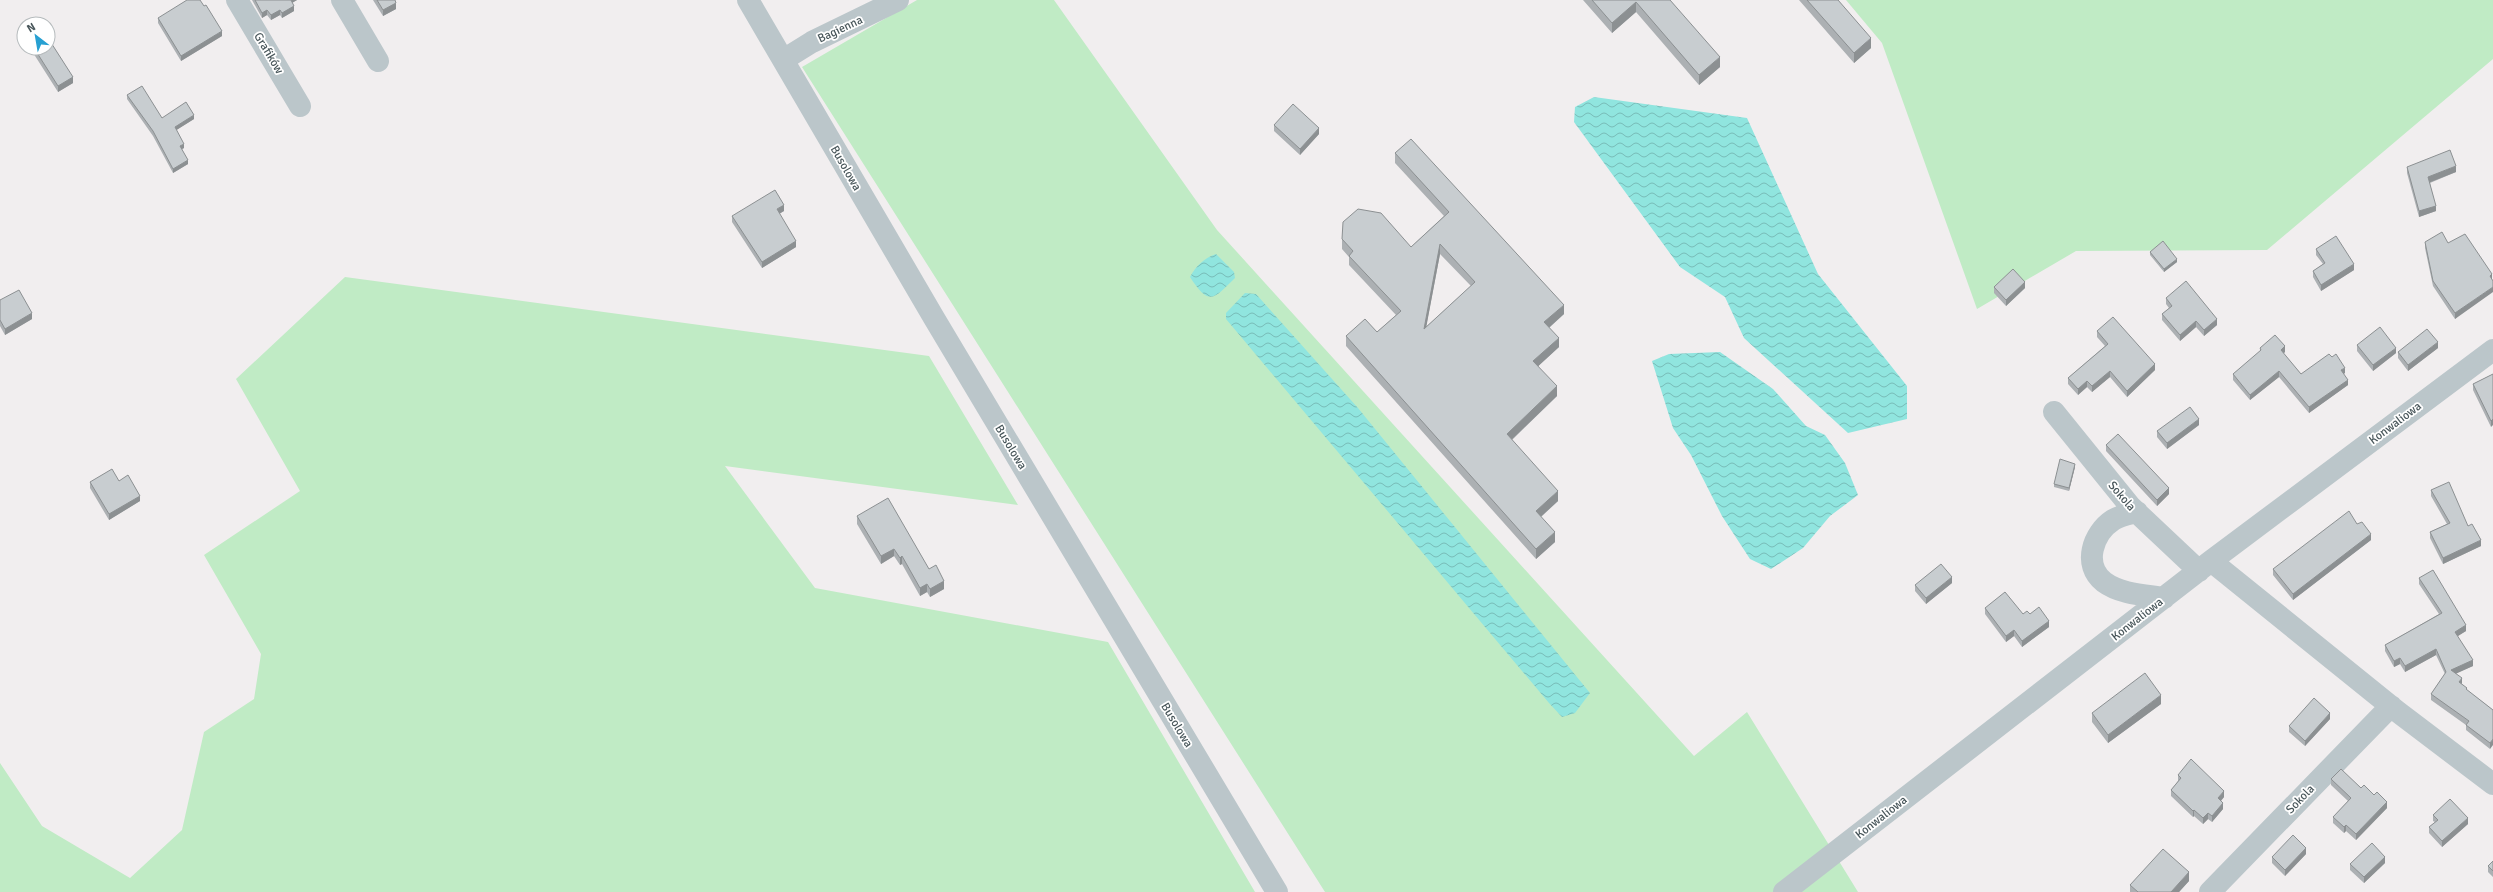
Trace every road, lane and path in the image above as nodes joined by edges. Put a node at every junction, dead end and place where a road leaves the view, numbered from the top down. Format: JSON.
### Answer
{"nodes":[{"id":1,"x":237,"y":0,"type":"edge"},
{"id":2,"x":342,"y":0,"type":"edge"},
{"id":3,"x":748,"y":0,"type":"edge"},
{"id":4,"x":898,"y":0,"type":"edge"},
{"id":5,"x":783,"y":60,"type":"junction"},
{"id":6,"x":378,"y":61,"type":"dead end"},
{"id":7,"x":300,"y":106,"type":"dead end"},
{"id":8,"x":2493,"y":350,"type":"edge"},
{"id":9,"x":2054,"y":412,"type":"dead end"},
{"id":10,"x":2136,"y":512,"type":"junction"},
{"id":11,"x":2205,"y":566,"type":"junction"},
{"id":12,"x":2164,"y":598,"type":"junction"},
{"id":13,"x":2391,"y":706,"type":"junction"},
{"id":14,"x":2493,"y":784,"type":"edge"},
{"id":15,"x":1278,"y":892,"type":"edge"},
{"id":16,"x":1784,"y":892,"type":"edge"},
{"id":17,"x":2210,"y":892,"type":"edge"}],
"edges":[{"from":1,"to":7,"type":"street","name":"Grafików"},
{"from":2,"to":6,"type":"street"},
{"from":3,"to":5,"type":"street","name":"Busolowa"},
{"from":4,"to":5,"type":"street","name":"Bagienna"},
{"from":5,"to":15,"type":"street","name":"Busolowa"},
{"from":8,"to":11,"type":"street","name":"Konwaliowa"},
{"from":9,"to":10,"type":"street","name":"Sokola"},
{"from":10,"to":11,"type":"street","name":"Sokola"},
{"from":10,"to":12,"type":"street"},
{"from":11,"to":12,"type":"street","name":"Konwaliowa"},
{"from":11,"to":13,"type":"street","name":"Sokola"},
{"from":12,"to":16,"type":"street","name":"Konwaliowa"},
{"from":13,"to":14,"type":"street","name":"Sokola"},
{"from":13,"to":17,"type":"street","name":"Sokola"}]}
